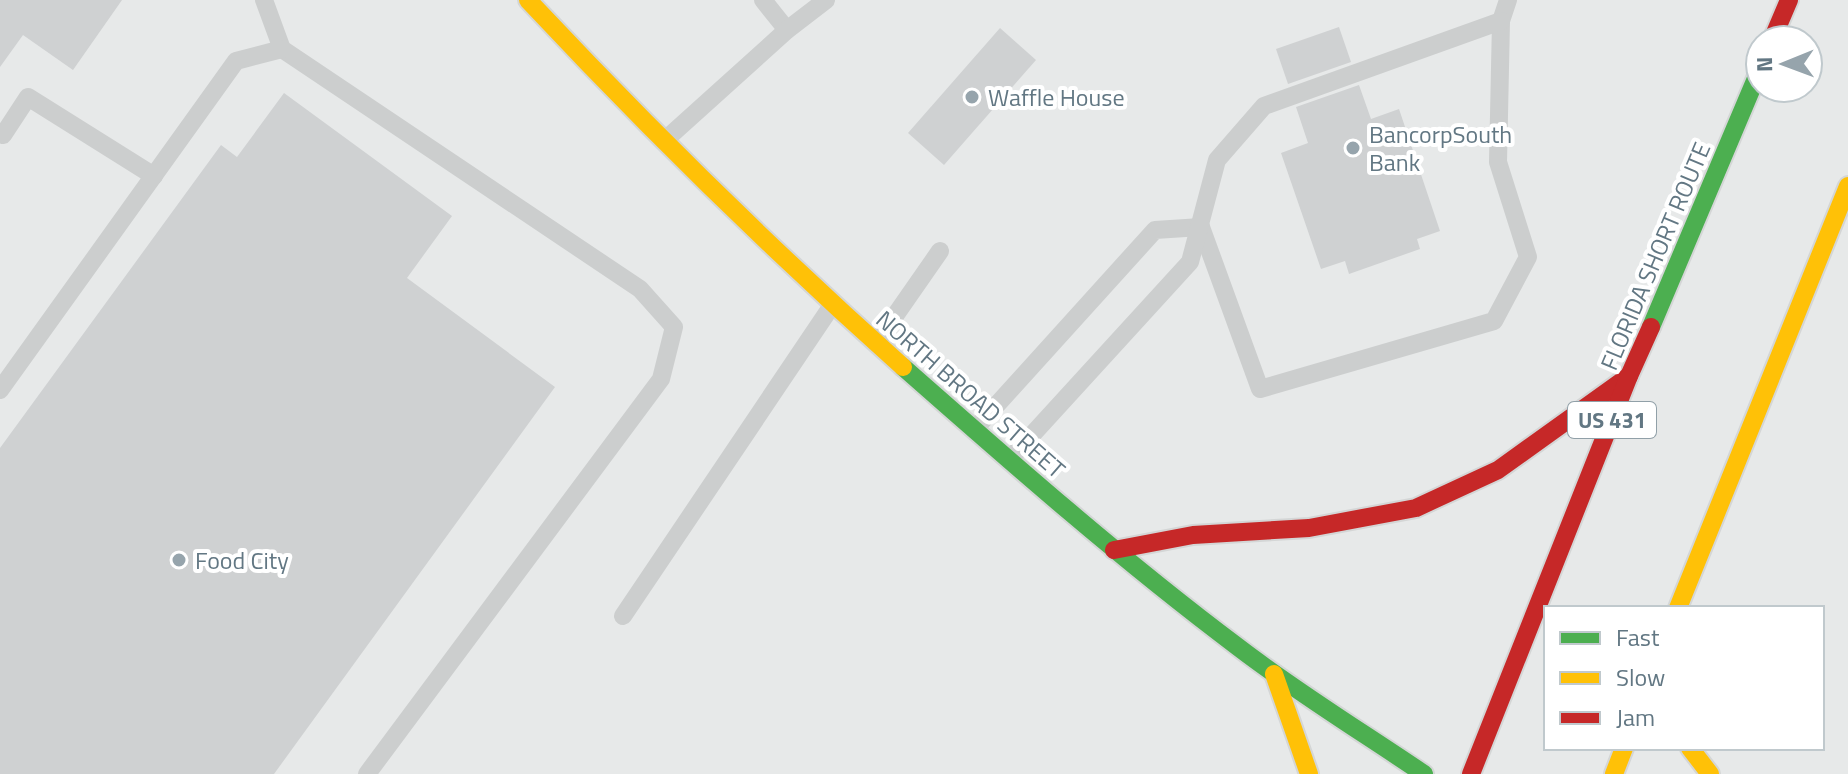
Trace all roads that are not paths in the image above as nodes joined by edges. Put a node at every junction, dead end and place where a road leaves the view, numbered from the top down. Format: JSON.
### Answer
{"nodes":[{"id":1,"x":264,"y":0,"type":"edge"},
{"id":2,"x":528,"y":0,"type":"edge"},
{"id":3,"x":763,"y":0,"type":"edge"},
{"id":4,"x":826,"y":0,"type":"edge"},
{"id":5,"x":1508,"y":0,"type":"edge"},
{"id":6,"x":1783,"y":2,"type":"edge"},
{"id":7,"x":1501,"y":21,"type":"junction"},
{"id":8,"x":1777,"y":24,"type":"edge"},
{"id":9,"x":787,"y":30,"type":"junction"},
{"id":10,"x":282,"y":49,"type":"junction"},
{"id":11,"x":1745,"y":104,"type":"edge"},
{"id":12,"x":0,"y":133,"type":"edge"},
{"id":13,"x":664,"y":141,"type":"junction"},
{"id":14,"x":154,"y":176,"type":"junction"},
{"id":15,"x":1848,"y":186,"type":"edge"},
{"id":16,"x":1201,"y":227,"type":"junction"},
{"id":17,"x":940,"y":251,"type":"dead end"},
{"id":18,"x":833,"y":304,"type":"junction"},
{"id":19,"x":876,"y":343,"type":"junction"},
{"id":20,"x":1629,"y":376,"type":"junction"},
{"id":21,"x":0,"y":390,"type":"edge"},
{"id":22,"x":974,"y":430,"type":"junction"},
{"id":23,"x":1009,"y":460,"type":"junction"},
{"id":24,"x":1114,"y":550,"type":"junction"},
{"id":25,"x":1679,"y":606,"type":"edge"},
{"id":26,"x":623,"y":616,"type":"dead end"},
{"id":27,"x":1274,"y":674,"type":"junction"},
{"id":28,"x":1623,"y":750,"type":"edge"},
{"id":29,"x":1692,"y":750,"type":"edge"},
{"id":30,"x":367,"y":774,"type":"edge"},
{"id":31,"x":1309,"y":774,"type":"edge"},
{"id":32,"x":1424,"y":774,"type":"edge"},
{"id":33,"x":1471,"y":774,"type":"edge"},
{"id":34,"x":1614,"y":774,"type":"edge"},
{"id":35,"x":1710,"y":774,"type":"edge"}],
"edges":[{"from":1,"to":10,"type":"lane"},
{"from":2,"to":13,"type":"main road","name":"NORTH BROAD STREET"},
{"from":3,"to":9,"type":"lane"},
{"from":4,"to":9,"type":"lane"},
{"from":5,"to":7,"type":"lane"},
{"from":6,"to":8,"type":"main road"},
{"from":7,"to":16,"type":"lane"},
{"from":7,"to":16,"type":"lane"},
{"from":9,"to":13,"type":"lane"},
{"from":10,"to":14,"type":"lane"},
{"from":10,"to":30,"type":"lane"},
{"from":11,"to":20,"type":"main road","name":"FLORIDA SHORT ROUTE","number":"US 431"},
{"from":12,"to":14,"type":"lane"},
{"from":13,"to":18,"type":"main road","name":"NORTH BROAD STREET"},
{"from":14,"to":21,"type":"lane"},
{"from":15,"to":25,"type":"main road"},
{"from":16,"to":22,"type":"lane"},
{"from":16,"to":23,"type":"lane"},
{"from":17,"to":19,"type":"lane"},
{"from":18,"to":19,"type":"main road","name":"NORTH BROAD STREET"},
{"from":18,"to":26,"type":"lane"},
{"from":19,"to":22,"type":"main road","name":"NORTH BROAD STREET"},
{"from":20,"to":24,"type":"main road"},
{"from":20,"to":33,"type":"main road","name":"FLORIDA SHORT ROUTE","number":"US 431"},
{"from":22,"to":23,"type":"main road","name":"NORTH BROAD STREET"},
{"from":23,"to":24,"type":"main road","name":"NORTH BROAD STREET"},
{"from":24,"to":27,"type":"main road","name":"NORTH BROAD STREET"},
{"from":27,"to":31,"type":"main road"},
{"from":27,"to":32,"type":"main road","name":"NORTH BROAD STREET"},
{"from":28,"to":34,"type":"main road"},
{"from":29,"to":35,"type":"main road"}]}
